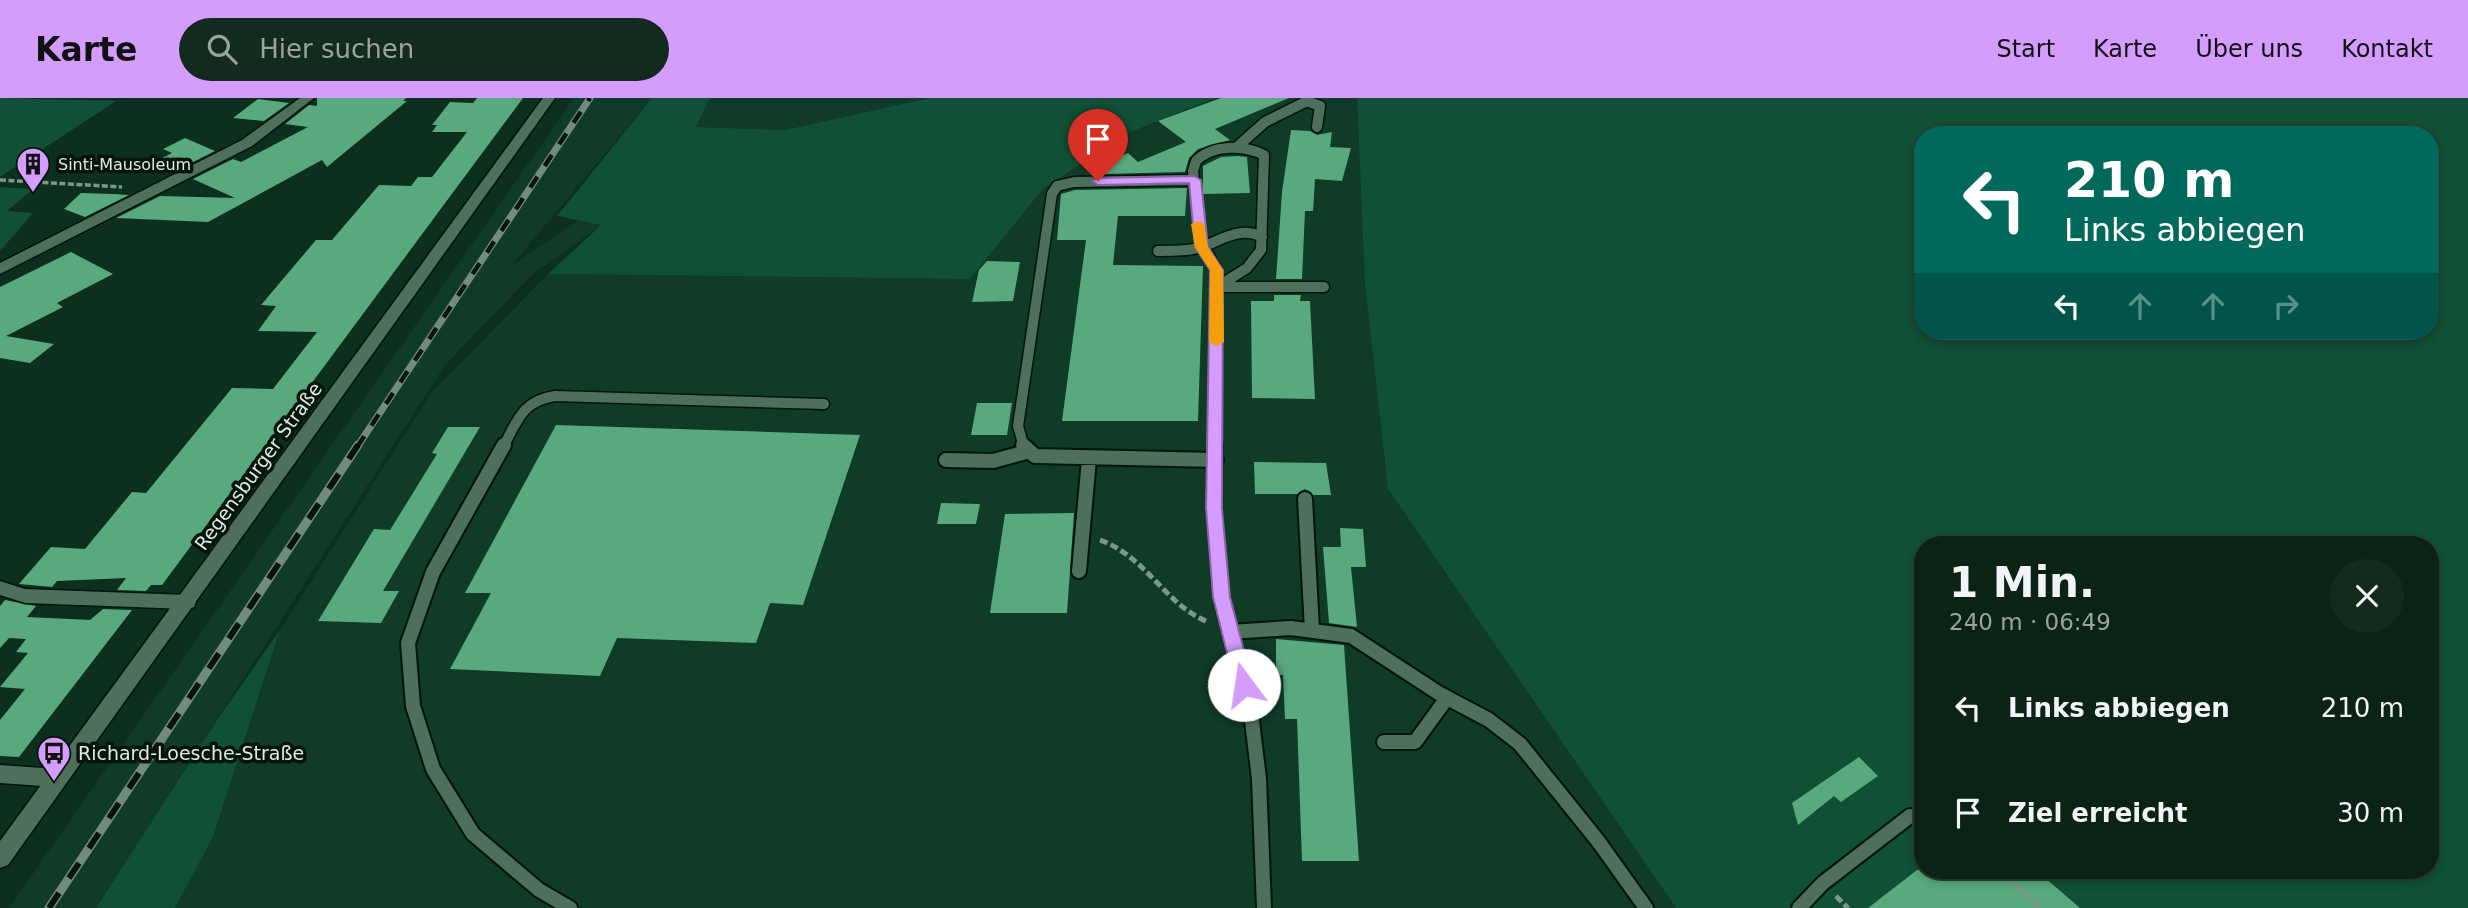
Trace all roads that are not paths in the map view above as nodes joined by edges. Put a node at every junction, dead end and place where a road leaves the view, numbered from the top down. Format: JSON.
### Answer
{"nodes":[{"id":1,"x":308,"y":98,"type":"edge"},
{"id":2,"x":549,"y":98,"type":"edge"},
{"id":3,"x":1317,"y":127,"type":"dead end"},
{"id":4,"x":1237,"y":147,"type":"junction"},
{"id":5,"x":1194,"y":180,"type":"junction"},
{"id":6,"x":1262,"y":237,"type":"junction"},
{"id":7,"x":1202,"y":247,"type":"junction"},
{"id":8,"x":1158,"y":251,"type":"dead end"},
{"id":9,"x":0,"y":269,"type":"edge"},
{"id":10,"x":1216,"y":287,"type":"junction"},
{"id":11,"x":1324,"y":287,"type":"dead end"},
{"id":12,"x":824,"y":404,"type":"dead end"},
{"id":13,"x":1026,"y":452,"type":"junction"},
{"id":14,"x":1089,"y":458,"type":"junction"},
{"id":15,"x":946,"y":460,"type":"dead end"},
{"id":16,"x":1216,"y":460,"type":"junction"},
{"id":17,"x":1305,"y":499,"type":"dead end"},
{"id":18,"x":1079,"y":571,"type":"dead end"},
{"id":19,"x":0,"y":587,"type":"edge"},
{"id":20,"x":187,"y":602,"type":"junction"},
{"id":21,"x":1229,"y":629,"type":"junction"},
{"id":22,"x":1312,"y":630,"type":"junction"},
{"id":23,"x":1447,"y":698,"type":"junction"},
{"id":24,"x":1384,"y":743,"type":"dead end"},
{"id":25,"x":0,"y":774,"type":"edge"},
{"id":26,"x":57,"y":778,"type":"junction"},
{"id":27,"x":1910,"y":817,"type":"dead end"},
{"id":28,"x":0,"y":858,"type":"edge"},
{"id":29,"x":570,"y":908,"type":"edge"},
{"id":30,"x":1264,"y":908,"type":"edge"},
{"id":31,"x":1646,"y":908,"type":"edge"},
{"id":32,"x":1799,"y":908,"type":"edge"}],
"edges":[{"from":1,"to":9,"type":"main road"},
{"from":2,"to":20,"type":"main road","name":"Regensburger Straße"},
{"from":3,"to":4,"type":"lane"},
{"from":4,"to":5,"type":"lane"},
{"from":4,"to":6,"type":"lane"},
{"from":5,"to":7,"type":"lane"},
{"from":5,"to":13,"type":"lane"},
{"from":6,"to":7,"type":"lane"},
{"from":6,"to":10,"type":"lane"},
{"from":7,"to":8,"type":"lane"},
{"from":7,"to":10,"type":"lane"},
{"from":10,"to":11,"type":"lane"},
{"from":10,"to":16,"type":"lane"},
{"from":12,"to":29,"type":"lane"},
{"from":13,"to":14,"type":"lane"},
{"from":13,"to":15,"type":"lane"},
{"from":14,"to":16,"type":"lane"},
{"from":14,"to":18,"type":"lane"},
{"from":16,"to":21,"type":"lane"},
{"from":17,"to":22,"type":"lane"},
{"from":19,"to":20,"type":"main road"},
{"from":20,"to":26,"type":"main road","name":"Regensburger Straße"},
{"from":21,"to":22,"type":"lane"},
{"from":21,"to":30,"type":"lane"},
{"from":22,"to":23,"type":"lane"},
{"from":23,"to":24,"type":"lane"},
{"from":23,"to":31,"type":"lane"},
{"from":25,"to":26,"type":"main road"},
{"from":26,"to":28,"type":"main road","name":"Regensburger Straße"},
{"from":27,"to":32,"type":"lane"}]}
